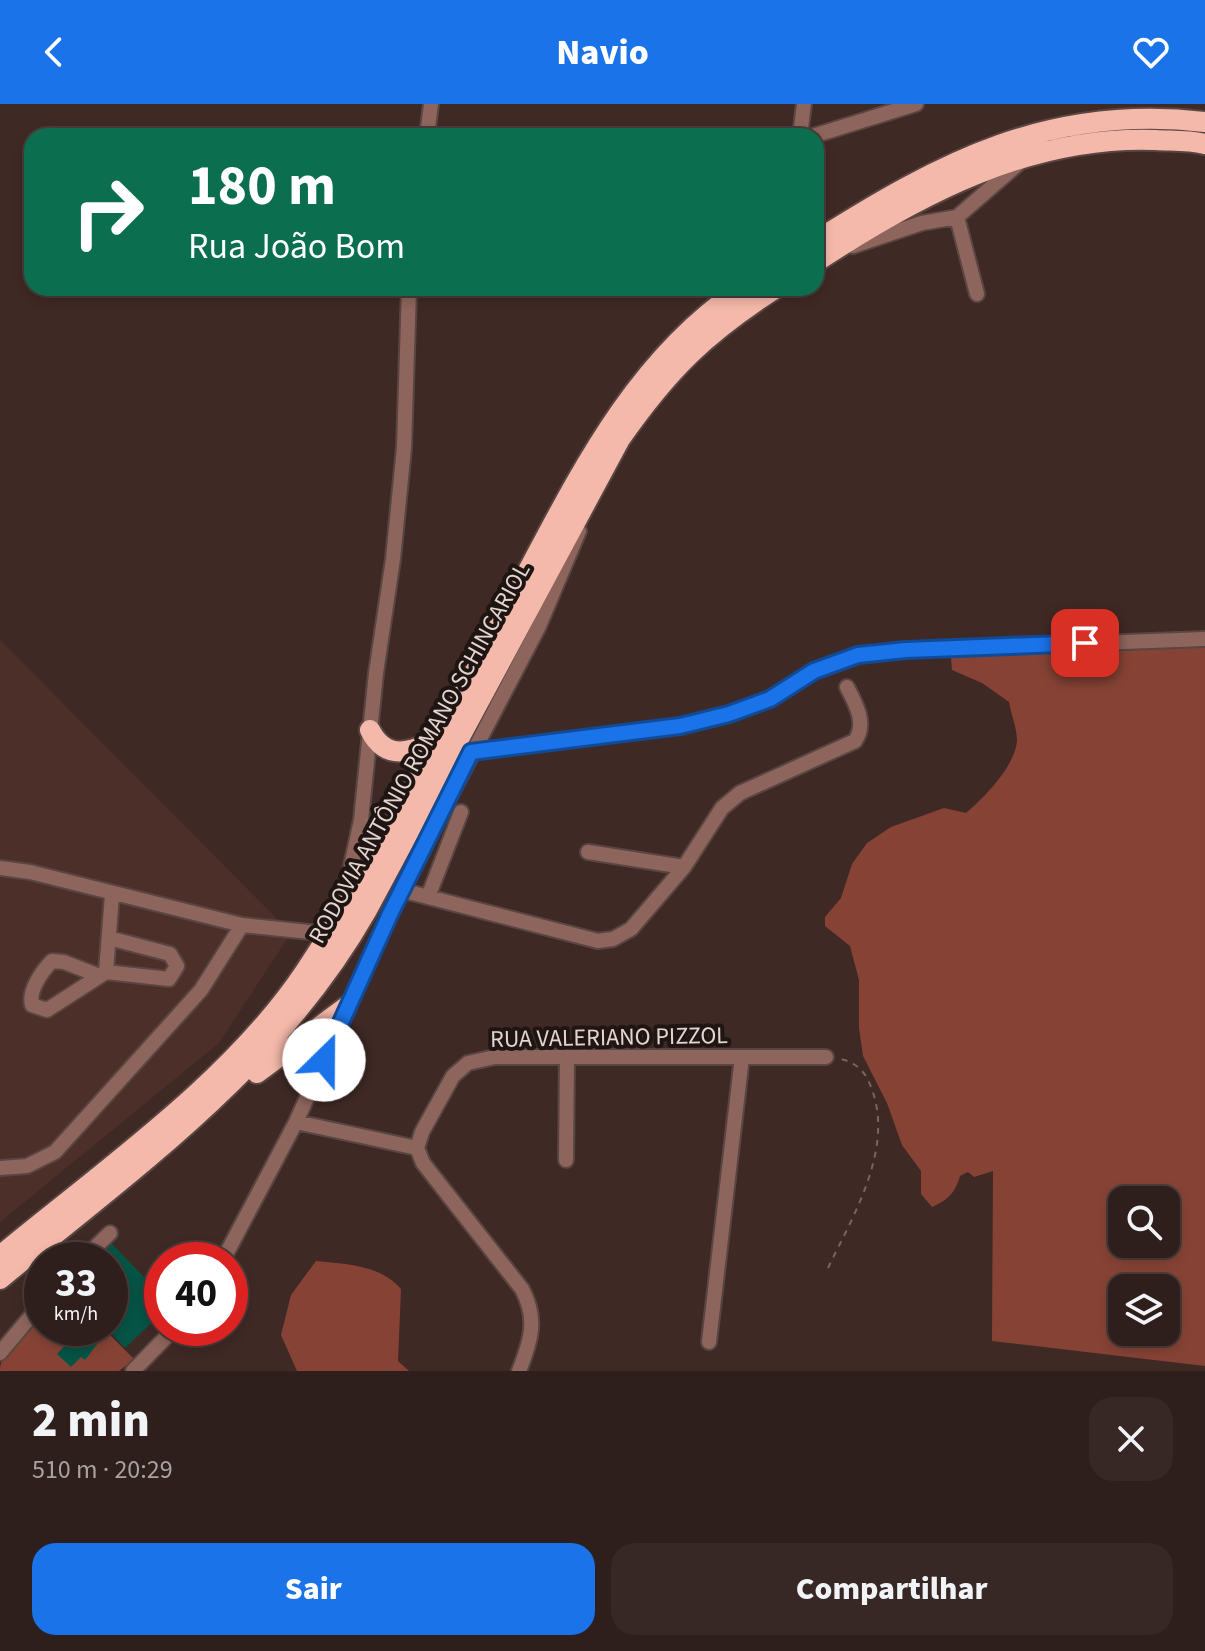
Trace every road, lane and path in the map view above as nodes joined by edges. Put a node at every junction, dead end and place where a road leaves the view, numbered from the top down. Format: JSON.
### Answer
{"nodes":[{"id":1,"x":431,"y":104,"type":"edge"},
{"id":2,"x":804,"y":104,"type":"edge"},
{"id":3,"x":916,"y":104,"type":"edge"},
{"id":4,"x":1205,"y":122,"type":"edge"},
{"id":5,"x":428,"y":128,"type":"edge"},
{"id":6,"x":801,"y":128,"type":"edge"},
{"id":7,"x":824,"y":133,"type":"edge"},
{"id":8,"x":1205,"y":144,"type":"edge"},
{"id":9,"x":1029,"y":156,"type":"junction"},
{"id":10,"x":957,"y":217,"type":"junction"},
{"id":11,"x":824,"y":249,"type":"edge"},
{"id":12,"x":824,"y":250,"type":"edge"},
{"id":13,"x":824,"y":252,"type":"edge"},
{"id":14,"x":977,"y":294,"type":"dead end"},
{"id":15,"x":409,"y":296,"type":"edge"},
{"id":16,"x":731,"y":296,"type":"edge"},
{"id":17,"x":765,"y":296,"type":"edge"},
{"id":18,"x":603,"y":469,"type":"junction"},
{"id":19,"x":1205,"y":639,"type":"edge"},
{"id":20,"x":847,"y":687,"type":"dead end"},
{"id":21,"x":370,"y":730,"type":"junction"},
{"id":22,"x":438,"y":740,"type":"junction"},
{"id":23,"x":471,"y":752,"type":"junction"},
{"id":24,"x":461,"y":812,"type":"dead end"},
{"id":25,"x":588,"y":852,"type":"dead end"},
{"id":26,"x":684,"y":867,"type":"junction"},
{"id":27,"x":0,"y":868,"type":"edge"},
{"id":28,"x":401,"y":890,"type":"junction"},
{"id":29,"x":112,"y":895,"type":"junction"},
{"id":30,"x":428,"y":897,"type":"junction"},
{"id":31,"x":340,"y":915,"type":"junction"},
{"id":32,"x":242,"y":925,"type":"junction"},
{"id":33,"x":329,"y":934,"type":"junction"},
{"id":34,"x":109,"y":938,"type":"junction"},
{"id":35,"x":102,"y":973,"type":"junction"},
{"id":36,"x":346,"y":1007,"type":"junction"},
{"id":37,"x":567,"y":1056,"type":"junction"},
{"id":38,"x":742,"y":1057,"type":"junction"},
{"id":39,"x":826,"y":1057,"type":"joint"},
{"id":40,"x":211,"y":1105,"type":"junction"},
{"id":41,"x":296,"y":1122,"type":"junction"},
{"id":42,"x":417,"y":1148,"type":"junction"},
{"id":43,"x":566,"y":1160,"type":"dead end"},
{"id":44,"x":0,"y":1168,"type":"edge"},
{"id":45,"x":110,"y":1233,"type":"dead end"},
{"id":46,"x":101,"y":1242,"type":"edge"},
{"id":47,"x":233,"y":1242,"type":"edge"},
{"id":48,"x":0,"y":1256,"type":"edge"},
{"id":49,"x":828,"y":1268,"type":"dead end"},
{"id":50,"x":0,"y":1279,"type":"edge"},
{"id":51,"x":24,"y":1324,"type":"edge"},
{"id":52,"x":709,"y":1342,"type":"dead end"},
{"id":53,"x":157,"y":1346,"type":"edge"},
{"id":54,"x":0,"y":1353,"type":"edge"},
{"id":55,"x":133,"y":1371,"type":"edge"},
{"id":56,"x":519,"y":1371,"type":"edge"}],
"edges":[{"from":1,"to":5,"type":"street"},
{"from":2,"to":6,"type":"street"},
{"from":3,"to":7,"type":"street"},
{"from":4,"to":11,"type":"highway"},
{"from":8,"to":9,"type":"highway"},
{"from":9,"to":10,"type":"street"},
{"from":9,"to":12,"type":"highway"},
{"from":10,"to":13,"type":"street"},
{"from":10,"to":14,"type":"street"},
{"from":15,"to":21,"type":"street"},
{"from":16,"to":22,"type":"highway","name":"RODOVIA ANTÔNIO ROMANO SCHINCARIOL"},
{"from":17,"to":18,"type":"highway","name":"RODOVIA ANTÔNIO ROMANO SCHINCARIOL"},
{"from":18,"to":23,"type":"street"},
{"from":18,"to":40,"type":"highway","name":"RODOVIA ANTÔNIO ROMANO SCHINCARIOL"},
{"from":19,"to":23,"type":"street"},
{"from":20,"to":26,"type":"street"},
{"from":21,"to":22,"type":"highway"},
{"from":21,"to":31,"type":"street"},
{"from":22,"to":31,"type":"highway","name":"RODOVIA ANTÔNIO ROMANO SCHINCARIOL"},
{"from":23,"to":28,"type":"street"},
{"from":24,"to":30,"type":"street"},
{"from":25,"to":26,"type":"street"},
{"from":26,"to":30,"type":"street"},
{"from":27,"to":29,"type":"street"},
{"from":28,"to":30,"type":"street"},
{"from":28,"to":36,"type":"street"},
{"from":29,"to":32,"type":"street"},
{"from":29,"to":34,"type":"street"},
{"from":31,"to":33,"type":"highway","name":"RODOVIA ANTÔNIO ROMANO SCHINCARIOL"},
{"from":32,"to":33,"type":"street"},
{"from":32,"to":44,"type":"street"},
{"from":33,"to":48,"type":"highway","name":"RODOVIA ANTÔNIO ROMANO SCHINCARIOL"},
{"from":34,"to":35,"type":"street"},
{"from":34,"to":35,"type":"street"},
{"from":35,"to":35,"type":"street"},
{"from":36,"to":40,"type":"highway"},
{"from":36,"to":41,"type":"street"},
{"from":37,"to":38,"type":"street","name":"RUA VALERIANO PIZZOL"},
{"from":37,"to":42,"type":"street","name":"RUA VALERIANO PIZZOL"},
{"from":37,"to":43,"type":"street"},
{"from":38,"to":39,"type":"street","name":"RUA VALERIANO PIZZOL"},
{"from":38,"to":52,"type":"street"},
{"from":39,"to":49,"type":"path"},
{"from":40,"to":50,"type":"highway","name":"RODOVIA ANTÔNIO ROMANO SCHINCARIOL"},
{"from":41,"to":42,"type":"street"},
{"from":41,"to":47,"type":"street"},
{"from":42,"to":56,"type":"street"},
{"from":45,"to":46,"type":"street"},
{"from":51,"to":54,"type":"street"},
{"from":53,"to":55,"type":"street"}]}
